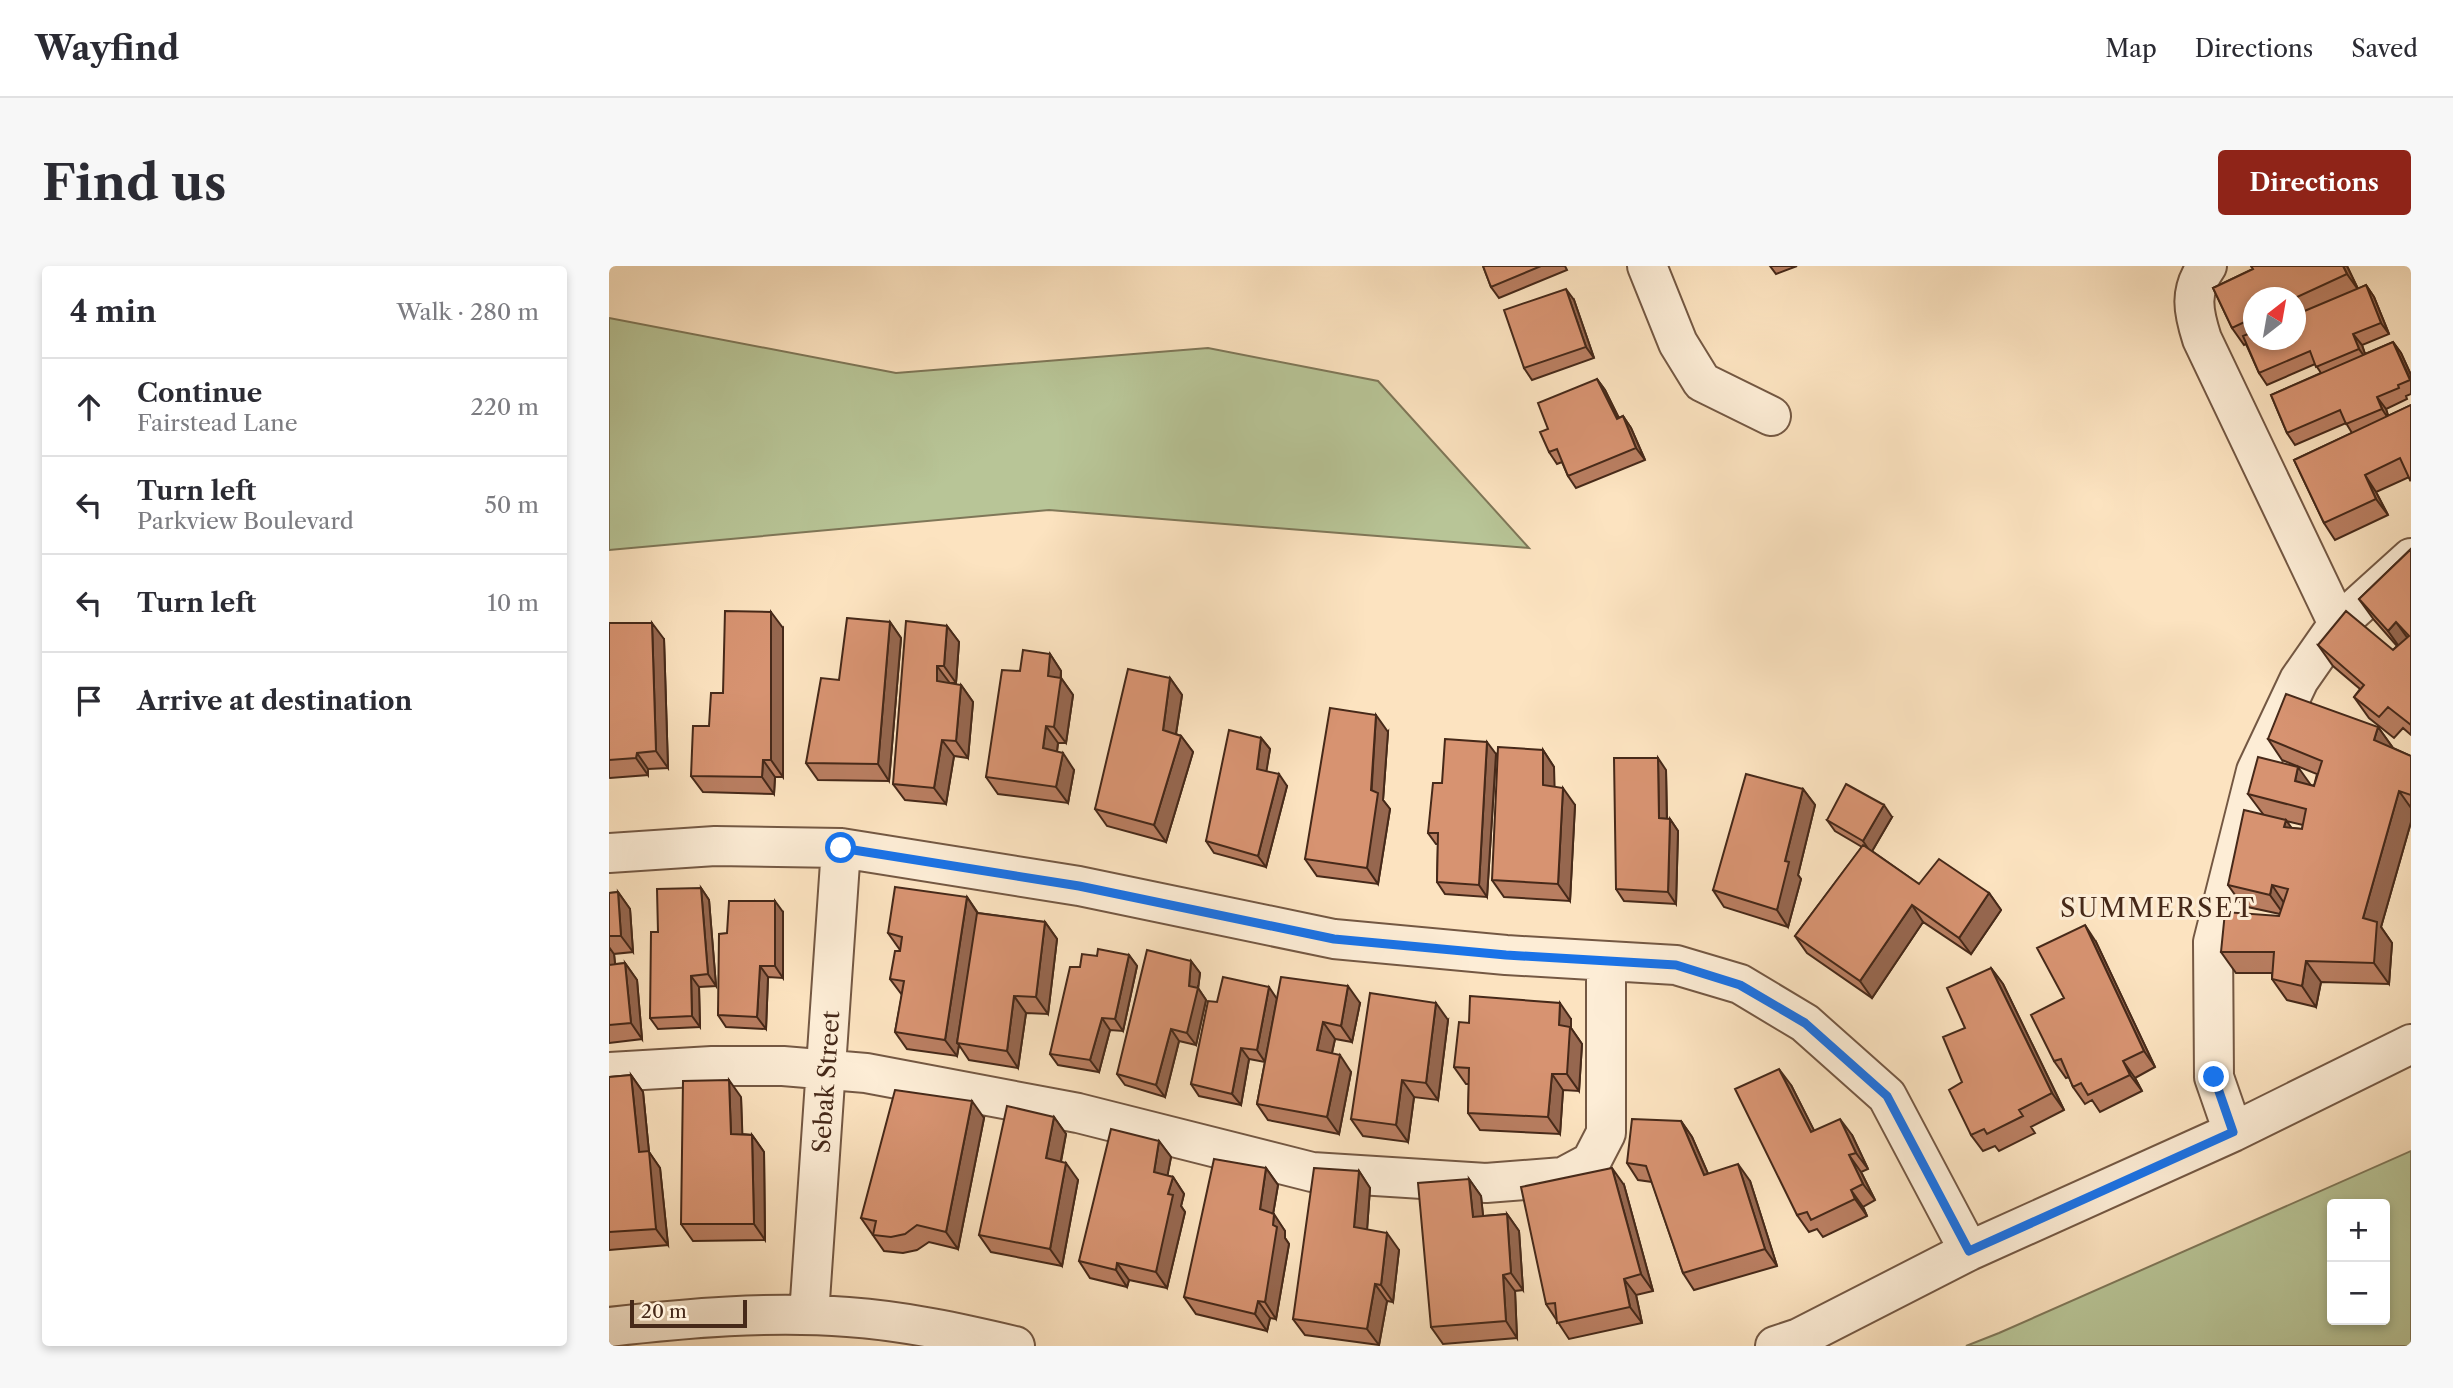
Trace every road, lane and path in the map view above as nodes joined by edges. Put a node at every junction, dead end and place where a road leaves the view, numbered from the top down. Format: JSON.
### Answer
{"nodes":[{"id":1,"x":1647,"y":266,"type":"edge"},
{"id":2,"x":2207,"y":266,"type":"edge"},
{"id":3,"x":1771,"y":416,"type":"dead end"},
{"id":4,"x":2411,"y":558,"type":"edge"},
{"id":5,"x":2338,"y":624,"type":"junction"},
{"id":6,"x":841,"y":848,"type":"junction"},
{"id":7,"x":609,"y":853,"type":"edge"},
{"id":8,"x":1606,"y":961,"type":"junction"},
{"id":9,"x":2411,"y":1044,"type":"edge"},
{"id":10,"x":826,"y":1070,"type":"junction"},
{"id":11,"x":609,"y":1072,"type":"edge"},
{"id":12,"x":2233,"y":1132,"type":"junction"},
{"id":13,"x":1969,"y":1251,"type":"junction"},
{"id":14,"x":809,"y":1315,"type":"junction"},
{"id":15,"x":609,"y":1328,"type":"edge"},
{"id":16,"x":1016,"y":1346,"type":"edge"},
{"id":17,"x":1775,"y":1346,"type":"edge"}],
"edges":[{"from":1,"to":3,"type":"street"},
{"from":2,"to":5,"type":"street"},
{"from":4,"to":5,"type":"street"},
{"from":5,"to":12,"type":"street"},
{"from":6,"to":7,"type":"street"},
{"from":6,"to":8,"type":"street"},
{"from":6,"to":10,"type":"street","name":"Sebak Street"},
{"from":8,"to":10,"type":"street"},
{"from":8,"to":13,"type":"street"},
{"from":9,"to":12,"type":"street"},
{"from":10,"to":11,"type":"street"},
{"from":10,"to":14,"type":"street","name":"Sebak Street"},
{"from":12,"to":13,"type":"street"},
{"from":13,"to":17,"type":"street"},
{"from":14,"to":15,"type":"street"},
{"from":14,"to":16,"type":"street"}]}
